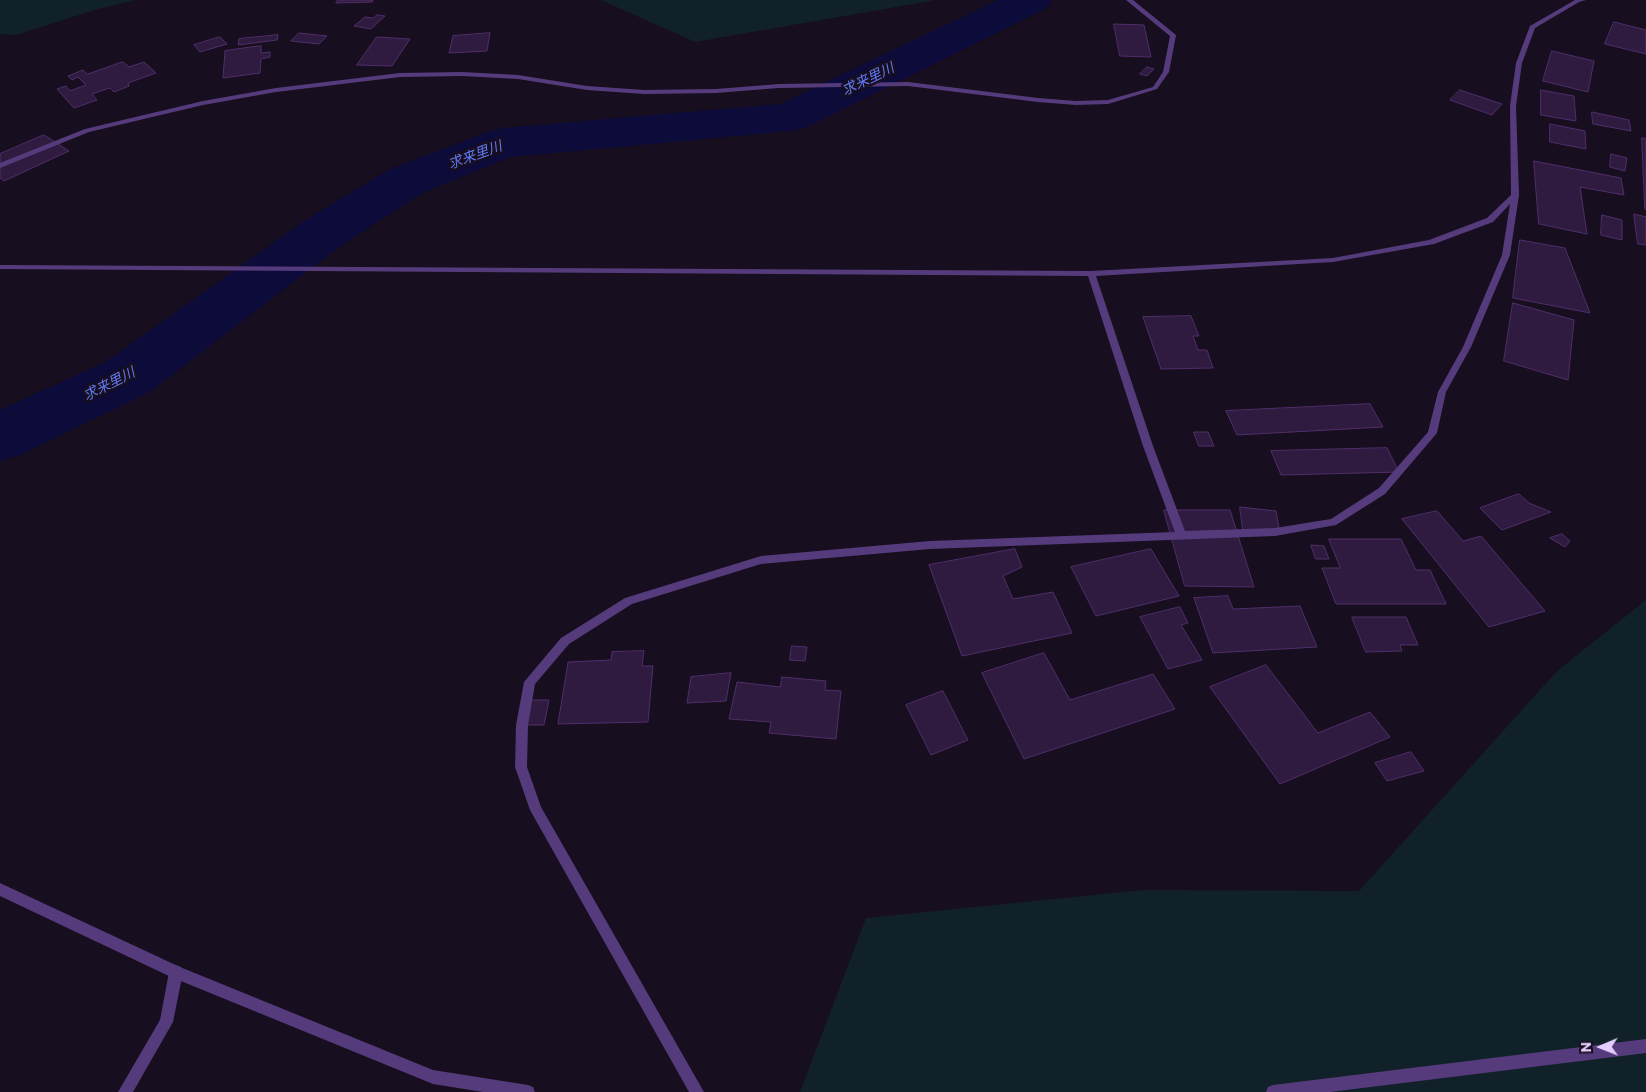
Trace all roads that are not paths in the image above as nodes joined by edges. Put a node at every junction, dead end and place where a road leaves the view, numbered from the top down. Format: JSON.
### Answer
{"nodes":[{"id":1,"x":1129,"y":0,"type":"edge"},
{"id":2,"x":1583,"y":0,"type":"edge"},
{"id":3,"x":0,"y":166,"type":"edge"},
{"id":4,"x":1516,"y":195,"type":"junction"},
{"id":5,"x":0,"y":267,"type":"edge"},
{"id":6,"x":1091,"y":274,"type":"junction"},
{"id":7,"x":1182,"y":536,"type":"junction"},
{"id":8,"x":0,"y":889,"type":"edge"},
{"id":9,"x":176,"y":972,"type":"junction"},
{"id":10,"x":1646,"y":1046,"type":"edge"},
{"id":11,"x":125,"y":1092,"type":"edge"},
{"id":12,"x":528,"y":1092,"type":"edge"},
{"id":13,"x":696,"y":1092,"type":"edge"},
{"id":14,"x":1273,"y":1092,"type":"edge"}],
"edges":[{"from":1,"to":3,"type":"street"},
{"from":2,"to":4,"type":"street"},
{"from":4,"to":6,"type":"street"},
{"from":4,"to":7,"type":"street"},
{"from":5,"to":6,"type":"street"},
{"from":6,"to":7,"type":"street"},
{"from":7,"to":13,"type":"street"},
{"from":8,"to":9,"type":"street"},
{"from":9,"to":11,"type":"street"},
{"from":9,"to":12,"type":"street"},
{"from":10,"to":14,"type":"street"}]}
